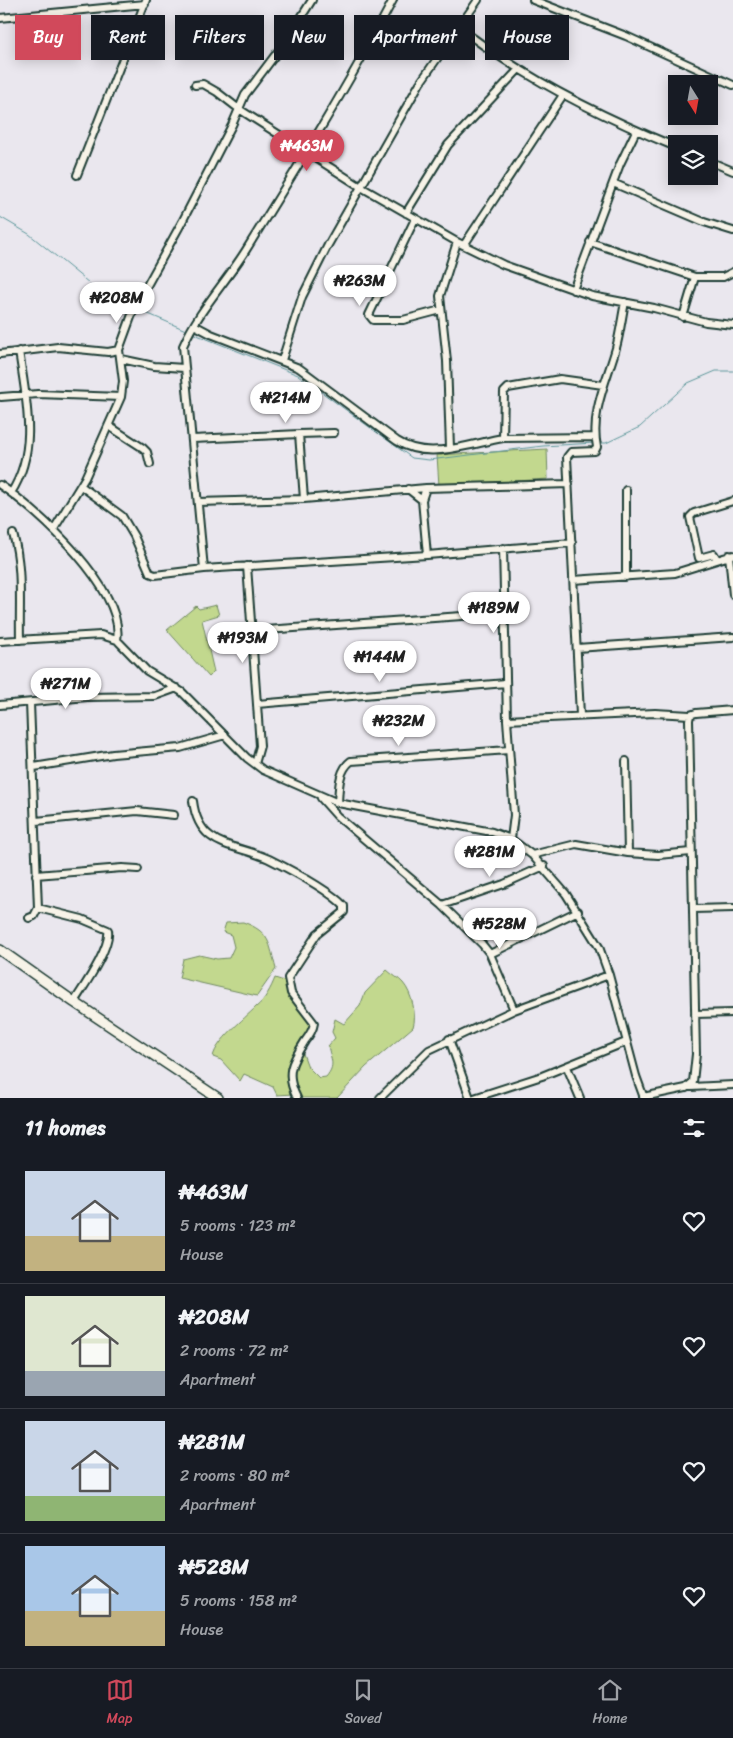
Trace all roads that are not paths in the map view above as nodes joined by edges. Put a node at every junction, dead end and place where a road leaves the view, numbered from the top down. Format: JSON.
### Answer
{"nodes":[{"id":1,"x":312,"y":0,"type":"edge"},
{"id":2,"x":393,"y":0,"type":"edge"},
{"id":3,"x":478,"y":0,"type":"edge"},
{"id":4,"x":533,"y":0,"type":"edge"},
{"id":5,"x":146,"y":2,"type":"edge"},
{"id":6,"x":468,"y":15,"type":"edge"},
{"id":7,"x":0,"y":18,"type":"edge"},
{"id":8,"x":475,"y":38,"type":"edge"},
{"id":9,"x":437,"y":60,"type":"edge"},
{"id":10,"x":519,"y":69,"type":"junction"},
{"id":11,"x":195,"y":85,"type":"dead end"},
{"id":12,"x":733,"y":85,"type":"edge"},
{"id":13,"x":562,"y":95,"type":"junction"},
{"id":14,"x":239,"y":109,"type":"junction"},
{"id":15,"x":636,"y":131,"type":"junction"},
{"id":16,"x":668,"y":144,"type":"edge"},
{"id":17,"x":307,"y":154,"type":"junction"},
{"id":18,"x":718,"y":165,"type":"edge"},
{"id":19,"x":733,"y":171,"type":"edge"},
{"id":20,"x":76,"y":175,"type":"dead end"},
{"id":21,"x":613,"y":183,"type":"junction"},
{"id":22,"x":361,"y":187,"type":"junction"},
{"id":23,"x":406,"y":213,"type":"junction"},
{"id":24,"x":415,"y":218,"type":"junction"},
{"id":25,"x":733,"y":231,"type":"edge"},
{"id":26,"x":457,"y":242,"type":"junction"},
{"id":27,"x":590,"y":242,"type":"junction"},
{"id":28,"x":464,"y":245,"type":"junction"},
{"id":29,"x":733,"y":272,"type":"edge"},
{"id":30,"x":695,"y":277,"type":"junction"},
{"id":31,"x":723,"y":277,"type":"junction"},
{"id":32,"x":733,"y":278,"type":"edge"},
{"id":33,"x":573,"y":290,"type":"junction"},
{"id":34,"x":625,"y":302,"type":"junction"},
{"id":35,"x":441,"y":310,"type":"junction"},
{"id":36,"x":683,"y":317,"type":"junction"},
{"id":37,"x":733,"y":325,"type":"edge"},
{"id":38,"x":192,"y":328,"type":"junction"},
{"id":39,"x":118,"y":350,"type":"junction"},
{"id":40,"x":19,"y":351,"type":"junction"},
{"id":41,"x":0,"y":354,"type":"edge"},
{"id":42,"x":121,"y":359,"type":"junction"},
{"id":43,"x":282,"y":360,"type":"junction"},
{"id":44,"x":184,"y":368,"type":"junction"},
{"id":45,"x":603,"y":385,"type":"junction"},
{"id":46,"x":25,"y":394,"type":"junction"},
{"id":47,"x":121,"y":397,"type":"junction"},
{"id":48,"x":1,"y":398,"type":"edge"},
{"id":49,"x":109,"y":426,"type":"junction"},
{"id":50,"x":334,"y":433,"type":"dead end"},
{"id":51,"x":299,"y":434,"type":"junction"},
{"id":52,"x":502,"y":438,"type":"junction"},
{"id":53,"x":193,"y":439,"type":"junction"},
{"id":54,"x":596,"y":442,"type":"junction"},
{"id":55,"x":450,"y":448,"type":"junction"},
{"id":56,"x":150,"y":464,"type":"dead end"},
{"id":57,"x":569,"y":484,"type":"junction"},
{"id":58,"x":0,"y":485,"type":"edge"},
{"id":59,"x":80,"y":486,"type":"junction"},
{"id":60,"x":426,"y":488,"type":"junction"},
{"id":61,"x":408,"y":489,"type":"junction"},
{"id":62,"x":626,"y":490,"type":"dead end"},
{"id":63,"x":11,"y":493,"type":"junction"},
{"id":64,"x":304,"y":499,"type":"junction"},
{"id":65,"x":422,"y":500,"type":"junction"},
{"id":66,"x":733,"y":501,"type":"edge"},
{"id":67,"x":198,"y":502,"type":"junction"},
{"id":68,"x":54,"y":530,"type":"junction"},
{"id":69,"x":12,"y":534,"type":"dead end"},
{"id":70,"x":572,"y":543,"type":"junction"},
{"id":71,"x":503,"y":548,"type":"junction"},
{"id":72,"x":427,"y":555,"type":"junction"},
{"id":73,"x":731,"y":555,"type":"edge"},
{"id":74,"x":717,"y":559,"type":"junction"},
{"id":75,"x":247,"y":566,"type":"junction"},
{"id":76,"x":204,"y":569,"type":"junction"},
{"id":77,"x":626,"y":577,"type":"junction"},
{"id":78,"x":573,"y":580,"type":"junction"},
{"id":79,"x":733,"y":595,"type":"edge"},
{"id":80,"x":504,"y":612,"type":"junction"},
{"id":81,"x":252,"y":631,"type":"junction"},
{"id":82,"x":733,"y":638,"type":"edge"},
{"id":83,"x":20,"y":640,"type":"junction"},
{"id":84,"x":117,"y":640,"type":"junction"},
{"id":85,"x":0,"y":641,"type":"edge"},
{"id":86,"x":577,"y":648,"type":"junction"},
{"id":87,"x":506,"y":683,"type":"junction"},
{"id":88,"x":176,"y":688,"type":"junction"},
{"id":89,"x":30,"y":703,"type":"junction"},
{"id":90,"x":257,"y":704,"type":"junction"},
{"id":91,"x":0,"y":705,"type":"edge"},
{"id":92,"x":733,"y":710,"type":"edge"},
{"id":93,"x":580,"y":715,"type":"junction"},
{"id":94,"x":690,"y":715,"type":"junction"},
{"id":95,"x":507,"y":720,"type":"junction"},
{"id":96,"x":226,"y":735,"type":"junction"},
{"id":97,"x":509,"y":750,"type":"junction"},
{"id":98,"x":626,"y":760,"type":"dead end"},
{"id":99,"x":255,"y":764,"type":"junction"},
{"id":100,"x":34,"y":766,"type":"junction"},
{"id":101,"x":320,"y":797,"type":"junction"},
{"id":102,"x":193,"y":801,"type":"dead end"},
{"id":103,"x":338,"y":803,"type":"junction"},
{"id":104,"x":174,"y":815,"type":"dead end"},
{"id":105,"x":36,"y":821,"type":"junction"},
{"id":106,"x":511,"y":839,"type":"junction"},
{"id":107,"x":691,"y":852,"type":"junction"},
{"id":108,"x":628,"y":853,"type":"junction"},
{"id":109,"x":532,"y":855,"type":"junction"},
{"id":110,"x":544,"y":866,"type":"junction"},
{"id":111,"x":138,"y":869,"type":"dead end"},
{"id":112,"x":36,"y":875,"type":"junction"},
{"id":113,"x":442,"y":905,"type":"junction"},
{"id":114,"x":38,"y":908,"type":"junction"},
{"id":115,"x":733,"y":908,"type":"edge"},
{"id":116,"x":693,"y":909,"type":"junction"},
{"id":117,"x":578,"y":910,"type":"junction"},
{"id":118,"x":29,"y":918,"type":"dead end"},
{"id":119,"x":0,"y":950,"type":"edge"},
{"id":120,"x":490,"y":954,"type":"junction"},
{"id":121,"x":609,"y":975,"type":"junction"},
{"id":122,"x":74,"y":1002,"type":"junction"},
{"id":123,"x":514,"y":1010,"type":"junction"},
{"id":124,"x":733,"y":1013,"type":"edge"},
{"id":125,"x":695,"y":1014,"type":"junction"},
{"id":126,"x":449,"y":1039,"type":"junction"},
{"id":127,"x":626,"y":1042,"type":"junction"},
{"id":128,"x":567,"y":1067,"type":"junction"},
{"id":129,"x":733,"y":1085,"type":"edge"},
{"id":130,"x":691,"y":1086,"type":"junction"},
{"id":131,"x":644,"y":1097,"type":"edge"},
{"id":132,"x":218,"y":1098,"type":"edge"},
{"id":133,"x":297,"y":1098,"type":"edge"},
{"id":134,"x":380,"y":1098,"type":"edge"},
{"id":135,"x":470,"y":1098,"type":"edge"},
{"id":136,"x":474,"y":1098,"type":"edge"},
{"id":137,"x":580,"y":1098,"type":"edge"}],
"edges":[{"from":1,"to":14,"type":"street"},
{"from":2,"to":17,"type":"street"},
{"from":3,"to":6,"type":"street"},
{"from":4,"to":12,"type":"street"},
{"from":5,"to":7,"type":"street"},
{"from":5,"to":20,"type":"street"},
{"from":8,"to":10,"type":"street"},
{"from":9,"to":22,"type":"street"},
{"from":10,"to":13,"type":"street"},
{"from":10,"to":23,"type":"street"},
{"from":11,"to":14,"type":"street"},
{"from":13,"to":15,"type":"street"},
{"from":13,"to":28,"type":"street"},
{"from":14,"to":17,"type":"street"},
{"from":14,"to":39,"type":"street"},
{"from":15,"to":16,"type":"street"},
{"from":15,"to":21,"type":"street"},
{"from":17,"to":22,"type":"street"},
{"from":17,"to":38,"type":"street"},
{"from":18,"to":19,"type":"street"},
{"from":21,"to":25,"type":"street"},
{"from":21,"to":27,"type":"street"},
{"from":22,"to":23,"type":"street"},
{"from":22,"to":43,"type":"street"},
{"from":23,"to":24,"type":"street"},
{"from":24,"to":26,"type":"street"},
{"from":24,"to":35,"type":"street"},
{"from":26,"to":28,"type":"street"},
{"from":26,"to":35,"type":"street"},
{"from":27,"to":30,"type":"street"},
{"from":27,"to":33,"type":"street"},
{"from":28,"to":33,"type":"street"},
{"from":29,"to":31,"type":"street"},
{"from":30,"to":31,"type":"street"},
{"from":30,"to":36,"type":"street"},
{"from":31,"to":32,"type":"street"},
{"from":33,"to":34,"type":"street"},
{"from":34,"to":36,"type":"street"},
{"from":34,"to":45,"type":"street"},
{"from":35,"to":55,"type":"street"},
{"from":36,"to":37,"type":"street"},
{"from":38,"to":43,"type":"street"},
{"from":38,"to":44,"type":"street"},
{"from":39,"to":40,"type":"street"},
{"from":39,"to":42,"type":"street"},
{"from":40,"to":41,"type":"street"},
{"from":40,"to":46,"type":"street"},
{"from":42,"to":44,"type":"street"},
{"from":42,"to":47,"type":"street"},
{"from":43,"to":55,"type":"street"},
{"from":44,"to":53,"type":"street"},
{"from":45,"to":52,"type":"street"},
{"from":45,"to":54,"type":"street"},
{"from":46,"to":47,"type":"street"},
{"from":46,"to":48,"type":"street"},
{"from":46,"to":63,"type":"street"},
{"from":47,"to":49,"type":"street"},
{"from":49,"to":56,"type":"street"},
{"from":49,"to":59,"type":"street"},
{"from":50,"to":51,"type":"street"},
{"from":51,"to":53,"type":"street"},
{"from":51,"to":64,"type":"street"},
{"from":52,"to":54,"type":"street"},
{"from":52,"to":55,"type":"street"},
{"from":53,"to":67,"type":"street"},
{"from":54,"to":57,"type":"street"},
{"from":57,"to":60,"type":"street"},
{"from":57,"to":70,"type":"street"},
{"from":58,"to":63,"type":"street"},
{"from":59,"to":68,"type":"street"},
{"from":59,"to":76,"type":"street"},
{"from":60,"to":61,"type":"street"},
{"from":60,"to":65,"type":"street"},
{"from":61,"to":64,"type":"street"},
{"from":61,"to":65,"type":"street"},
{"from":62,"to":77,"type":"street"},
{"from":63,"to":68,"type":"street"},
{"from":64,"to":67,"type":"street"},
{"from":65,"to":72,"type":"street"},
{"from":66,"to":74,"type":"street"},
{"from":67,"to":76,"type":"street"},
{"from":68,"to":84,"type":"street"},
{"from":69,"to":83,"type":"street"},
{"from":70,"to":71,"type":"street"},
{"from":70,"to":78,"type":"street"},
{"from":71,"to":72,"type":"street"},
{"from":71,"to":80,"type":"street"},
{"from":72,"to":75,"type":"street"},
{"from":73,"to":74,"type":"street"},
{"from":73,"to":79,"type":"street"},
{"from":74,"to":77,"type":"street"},
{"from":75,"to":76,"type":"street"},
{"from":75,"to":81,"type":"street"},
{"from":77,"to":78,"type":"street"},
{"from":78,"to":86,"type":"street"},
{"from":80,"to":81,"type":"street"},
{"from":80,"to":87,"type":"street"},
{"from":81,"to":90,"type":"street"},
{"from":82,"to":86,"type":"street"},
{"from":83,"to":84,"type":"street"},
{"from":83,"to":85,"type":"street"},
{"from":84,"to":88,"type":"street"},
{"from":86,"to":93,"type":"street"},
{"from":87,"to":90,"type":"street"},
{"from":87,"to":95,"type":"street"},
{"from":88,"to":89,"type":"street"},
{"from":88,"to":96,"type":"street"},
{"from":89,"to":91,"type":"street"},
{"from":89,"to":100,"type":"street"},
{"from":90,"to":99,"type":"street"},
{"from":92,"to":94,"type":"street"},
{"from":93,"to":94,"type":"street"},
{"from":93,"to":95,"type":"street"},
{"from":94,"to":107,"type":"street"},
{"from":95,"to":97,"type":"street"},
{"from":96,"to":99,"type":"street"},
{"from":96,"to":100,"type":"street"},
{"from":97,"to":103,"type":"street"},
{"from":97,"to":106,"type":"street"},
{"from":98,"to":108,"type":"street"},
{"from":99,"to":101,"type":"street"},
{"from":100,"to":105,"type":"street"},
{"from":101,"to":103,"type":"street"},
{"from":101,"to":113,"type":"street"},
{"from":102,"to":133,"type":"street"},
{"from":103,"to":106,"type":"street"},
{"from":104,"to":105,"type":"street"},
{"from":105,"to":112,"type":"street"},
{"from":106,"to":109,"type":"street"},
{"from":107,"to":108,"type":"street"},
{"from":107,"to":116,"type":"street"},
{"from":108,"to":109,"type":"street"},
{"from":109,"to":110,"type":"street"},
{"from":110,"to":113,"type":"street"},
{"from":110,"to":117,"type":"street"},
{"from":111,"to":112,"type":"street"},
{"from":112,"to":114,"type":"street"},
{"from":113,"to":120,"type":"street"},
{"from":114,"to":118,"type":"street"},
{"from":114,"to":122,"type":"street"},
{"from":115,"to":116,"type":"street"},
{"from":116,"to":125,"type":"street"},
{"from":117,"to":120,"type":"street"},
{"from":117,"to":121,"type":"street"},
{"from":119,"to":122,"type":"main road"},
{"from":120,"to":123,"type":"street"},
{"from":121,"to":123,"type":"street"},
{"from":121,"to":127,"type":"street"},
{"from":122,"to":132,"type":"main road"},
{"from":123,"to":126,"type":"street"},
{"from":124,"to":125,"type":"street"},
{"from":125,"to":130,"type":"street"},
{"from":126,"to":134,"type":"street"},
{"from":126,"to":135,"type":"street"},
{"from":127,"to":128,"type":"street"},
{"from":127,"to":131,"type":"street"},
{"from":128,"to":136,"type":"street"},
{"from":128,"to":137,"type":"street"},
{"from":129,"to":130,"type":"street"},
{"from":130,"to":131,"type":"street"}]}
